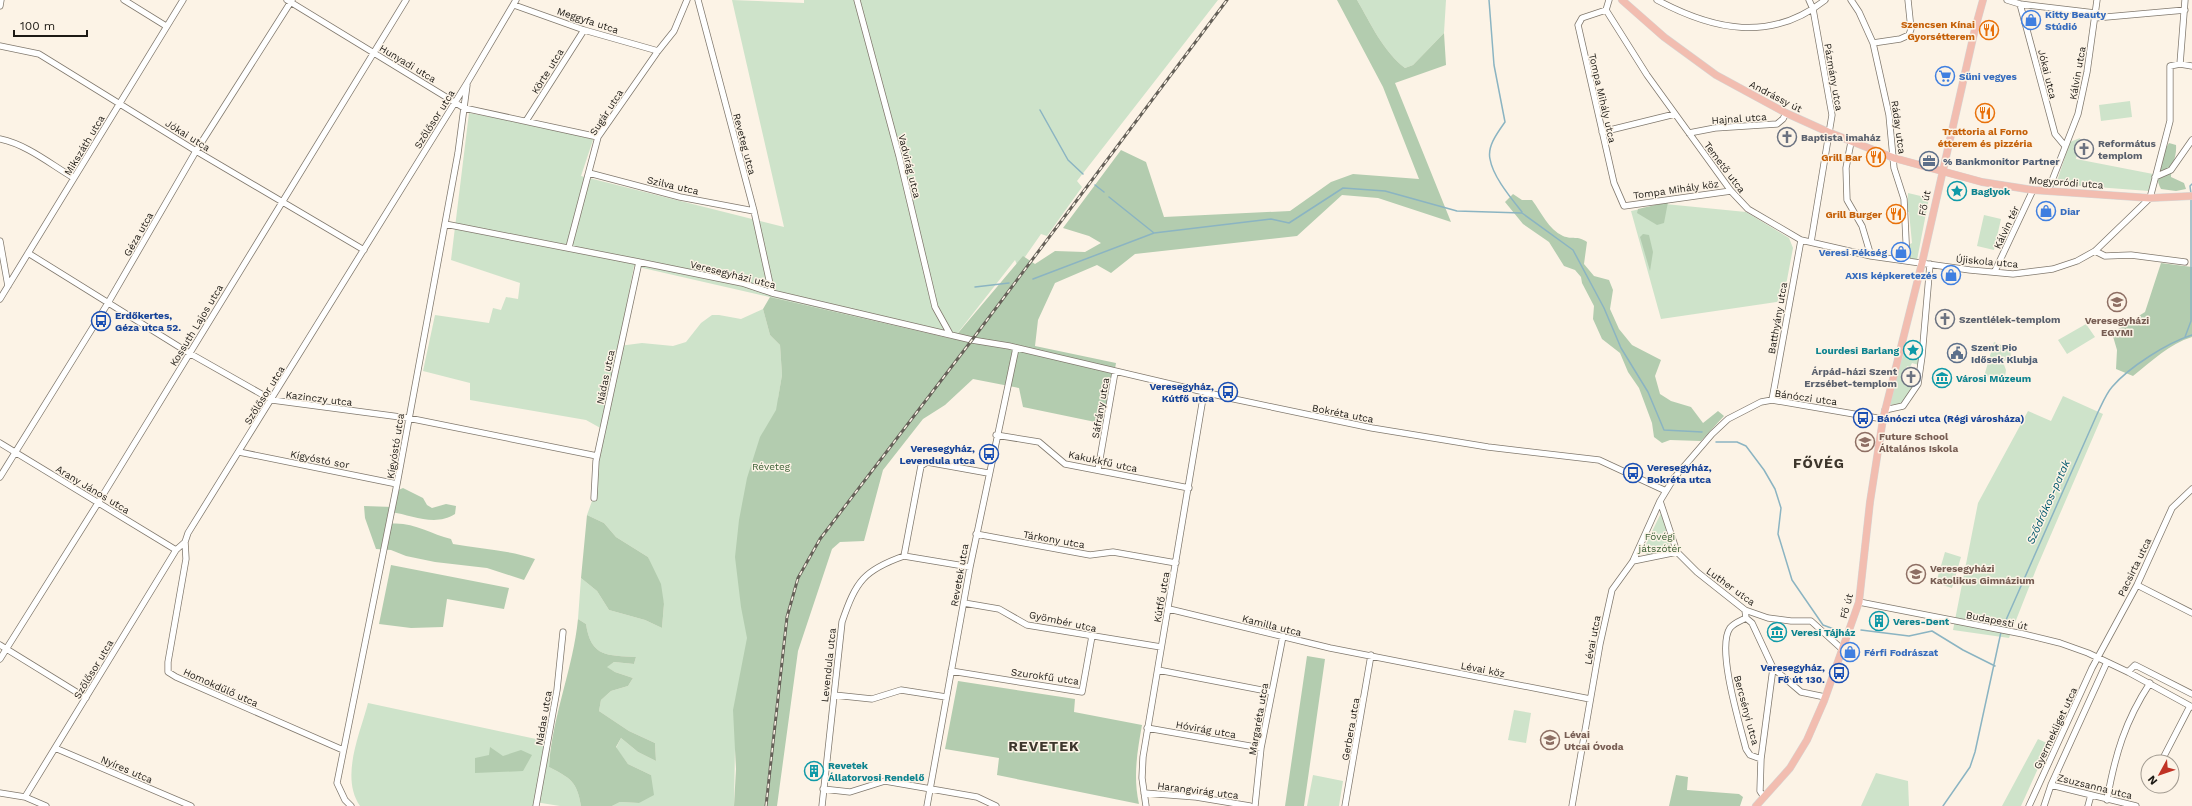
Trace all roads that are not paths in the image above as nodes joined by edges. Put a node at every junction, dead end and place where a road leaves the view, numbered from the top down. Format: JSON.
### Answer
{"nodes":[{"id":1,"x":1,"y":0,"type":"edge"},
{"id":2,"x":124,"y":0,"type":"edge"},
{"id":3,"x":182,"y":0,"type":"edge"},
{"id":4,"x":406,"y":0,"type":"edge"},
{"id":5,"x":687,"y":0,"type":"edge"},
{"id":6,"x":698,"y":0,"type":"edge"},
{"id":7,"x":857,"y":0,"type":"edge"},
{"id":8,"x":1610,"y":0,"type":"edge"},
{"id":9,"x":1622,"y":0,"type":"edge"},
{"id":10,"x":1657,"y":0,"type":"edge"},
{"id":11,"x":1809,"y":0,"type":"edge"},
{"id":12,"x":1825,"y":0,"type":"edge"},
{"id":13,"x":1851,"y":0,"type":"edge"},
{"id":14,"x":1908,"y":0,"type":"edge"},
{"id":15,"x":1983,"y":0,"type":"edge"},
{"id":16,"x":2007,"y":0,"type":"edge"},
{"id":17,"x":2097,"y":0,"type":"edge"},
{"id":18,"x":2185,"y":0,"type":"edge"},
{"id":19,"x":290,"y":1,"type":"edge"},
{"id":20,"x":515,"y":2,"type":"edge"},
{"id":21,"x":2020,"y":4,"type":"junction"},
{"id":22,"x":0,"y":6,"type":"edge"},
{"id":23,"x":1813,"y":9,"type":"junction"},
{"id":24,"x":1606,"y":10,"type":"junction"},
{"id":25,"x":2185,"y":10,"type":"junction"},
{"id":26,"x":2095,"y":15,"type":"junction"},
{"id":27,"x":166,"y":26,"type":"junction"},
{"id":28,"x":584,"y":30,"type":"junction"},
{"id":29,"x":1873,"y":43,"type":"junction"},
{"id":30,"x":0,"y":46,"type":"edge"},
{"id":31,"x":658,"y":51,"type":"junction"},
{"id":32,"x":374,"y":53,"type":"junction"},
{"id":33,"x":2180,"y":64,"type":"junction"},
{"id":34,"x":2192,"y":66,"type":"edge"},
{"id":35,"x":467,"y":83,"type":"junction"},
{"id":36,"x":456,"y":102,"type":"junction"},
{"id":37,"x":120,"y":103,"type":"junction"},
{"id":38,"x":464,"y":108,"type":"junction"},
{"id":39,"x":1786,"y":113,"type":"junction"},
{"id":40,"x":1675,"y":114,"type":"junction"},
{"id":41,"x":526,"y":121,"type":"junction"},
{"id":42,"x":1602,"y":132,"type":"junction"},
{"id":43,"x":1828,"y":132,"type":"junction"},
{"id":44,"x":1689,"y":133,"type":"junction"},
{"id":45,"x":598,"y":137,"type":"junction"},
{"id":46,"x":0,"y":139,"type":"edge"},
{"id":47,"x":2192,"y":140,"type":"edge"},
{"id":48,"x":1851,"y":142,"type":"junction"},
{"id":49,"x":2065,"y":146,"type":"junction"},
{"id":50,"x":196,"y":151,"type":"junction"},
{"id":51,"x":1894,"y":158,"type":"junction"},
{"id":52,"x":1941,"y":171,"type":"junction"},
{"id":53,"x":588,"y":173,"type":"junction"},
{"id":54,"x":2155,"y":177,"type":"junction"},
{"id":55,"x":74,"y":178,"type":"junction"},
{"id":56,"x":2033,"y":190,"type":"junction"},
{"id":57,"x":1731,"y":191,"type":"junction"},
{"id":58,"x":2048,"y":191,"type":"junction"},
{"id":59,"x":2189,"y":196,"type":"edge"},
{"id":60,"x":2150,"y":198,"type":"junction"},
{"id":61,"x":282,"y":202,"type":"junction"},
{"id":62,"x":1624,"y":206,"type":"joint"},
{"id":63,"x":754,"y":211,"type":"junction"},
{"id":64,"x":445,"y":224,"type":"junction"},
{"id":65,"x":1801,"y":240,"type":"junction"},
{"id":66,"x":0,"y":241,"type":"edge"},
{"id":67,"x":1811,"y":242,"type":"junction"},
{"id":68,"x":569,"y":247,"type":"junction"},
{"id":69,"x":364,"y":250,"type":"junction"},
{"id":70,"x":2095,"y":251,"type":"junction"},
{"id":71,"x":28,"y":254,"type":"junction"},
{"id":72,"x":1872,"y":256,"type":"junction"},
{"id":73,"x":1907,"y":261,"type":"junction"},
{"id":74,"x":639,"y":262,"type":"junction"},
{"id":75,"x":2185,"y":262,"type":"dead end"},
{"id":76,"x":1922,"y":263,"type":"junction"},
{"id":77,"x":1930,"y":264,"type":"junction"},
{"id":78,"x":1995,"y":271,"type":"junction"},
{"id":79,"x":8,"y":286,"type":"junction"},
{"id":80,"x":772,"y":293,"type":"junction"},
{"id":81,"x":0,"y":299,"type":"edge"},
{"id":82,"x":108,"y":303,"type":"junction"},
{"id":83,"x":950,"y":334,"type":"junction"},
{"id":84,"x":1016,"y":348,"type":"junction"},
{"id":85,"x":189,"y":353,"type":"junction"},
{"id":86,"x":1116,"y":372,"type":"junction"},
{"id":87,"x":1204,"y":392,"type":"junction"},
{"id":88,"x":272,"y":400,"type":"junction"},
{"id":89,"x":1772,"y":400,"type":"junction"},
{"id":90,"x":1885,"y":410,"type":"junction"},
{"id":91,"x":408,"y":418,"type":"junction"},
{"id":92,"x":1883,"y":419,"type":"junction"},
{"id":93,"x":996,"y":435,"type":"junction"},
{"id":94,"x":0,"y":443,"type":"edge"},
{"id":95,"x":239,"y":452,"type":"junction"},
{"id":96,"x":15,"y":453,"type":"junction"},
{"id":97,"x":597,"y":456,"type":"junction"},
{"id":98,"x":1098,"y":470,"type":"junction"},
{"id":99,"x":988,"y":473,"type":"junction"},
{"id":100,"x":0,"y":477,"type":"edge"},
{"id":101,"x":398,"y":484,"type":"junction"},
{"id":102,"x":1189,"y":488,"type":"junction"},
{"id":103,"x":2192,"y":489,"type":"edge"},
{"id":104,"x":1666,"y":491,"type":"junction"},
{"id":105,"x":594,"y":498,"type":"dead end"},
{"id":106,"x":1660,"y":501,"type":"junction"},
{"id":107,"x":98,"y":503,"type":"junction"},
{"id":108,"x":976,"y":534,"type":"junction"},
{"id":109,"x":185,"y":542,"type":"junction"},
{"id":110,"x":176,"y":550,"type":"junction"},
{"id":111,"x":1677,"y":552,"type":"junction"},
{"id":112,"x":904,"y":556,"type":"junction"},
{"id":113,"x":1633,"y":561,"type":"junction"},
{"id":114,"x":1176,"y":563,"type":"junction"},
{"id":115,"x":970,"y":567,"type":"junction"},
{"id":116,"x":2137,"y":585,"type":"junction"},
{"id":117,"x":1859,"y":602,"type":"junction"},
{"id":118,"x":964,"y":603,"type":"junction"},
{"id":119,"x":1169,"y":609,"type":"junction"},
{"id":120,"x":1745,"y":610,"type":"junction"},
{"id":121,"x":2192,"y":613,"type":"edge"},
{"id":122,"x":1759,"y":615,"type":"junction"},
{"id":123,"x":1746,"y":618,"type":"junction"},
{"id":124,"x":1752,"y":623,"type":"junction"},
{"id":125,"x":563,"y":632,"type":"dead end"},
{"id":126,"x":1092,"y":636,"type":"junction"},
{"id":127,"x":1283,"y":636,"type":"junction"},
{"id":128,"x":0,"y":645,"type":"edge"},
{"id":129,"x":1161,"y":647,"type":"junction"},
{"id":130,"x":6,"y":649,"type":"junction"},
{"id":131,"x":1842,"y":650,"type":"junction"},
{"id":132,"x":1371,"y":655,"type":"junction"},
{"id":133,"x":2098,"y":658,"type":"junction"},
{"id":134,"x":0,"y":659,"type":"edge"},
{"id":135,"x":2107,"y":662,"type":"junction"},
{"id":136,"x":1773,"y":668,"type":"junction"},
{"id":137,"x":1158,"y":670,"type":"junction"},
{"id":138,"x":951,"y":671,"type":"junction"},
{"id":139,"x":2128,"y":672,"type":"junction"},
{"id":140,"x":2150,"y":683,"type":"junction"},
{"id":141,"x":1272,"y":692,"type":"junction"},
{"id":142,"x":2192,"y":694,"type":"edge"},
{"id":143,"x":834,"y":695,"type":"junction"},
{"id":144,"x":946,"y":697,"type":"junction"},
{"id":145,"x":1825,"y":697,"type":"junction"},
{"id":146,"x":86,"y":698,"type":"junction"},
{"id":147,"x":1590,"y":699,"type":"junction"},
{"id":148,"x":2191,"y":707,"type":"edge"},
{"id":149,"x":1147,"y":728,"type":"junction"},
{"id":150,"x":55,"y":748,"type":"junction"},
{"id":151,"x":1261,"y":748,"type":"junction"},
{"id":152,"x":343,"y":750,"type":"junction"},
{"id":153,"x":2165,"y":754,"type":"edge"},
{"id":154,"x":1762,"y":759,"type":"junction"},
{"id":155,"x":2050,"y":785,"type":"junction"},
{"id":156,"x":824,"y":789,"type":"junction"},
{"id":157,"x":930,"y":790,"type":"junction"},
{"id":158,"x":0,"y":793,"type":"edge"},
{"id":159,"x":1144,"y":793,"type":"junction"},
{"id":160,"x":2091,"y":795,"type":"junction"},
{"id":161,"x":26,"y":797,"type":"junction"},
{"id":162,"x":1764,"y":797,"type":"junction"},
{"id":163,"x":2107,"y":800,"type":"junction"},
{"id":164,"x":46,"y":806,"type":"edge"},
{"id":165,"x":191,"y":806,"type":"edge"},
{"id":166,"x":351,"y":806,"type":"edge"},
{"id":167,"x":536,"y":806,"type":"edge"},
{"id":168,"x":822,"y":806,"type":"edge"},
{"id":169,"x":927,"y":806,"type":"edge"},
{"id":170,"x":996,"y":806,"type":"edge"},
{"id":171,"x":1146,"y":806,"type":"edge"},
{"id":172,"x":1250,"y":806,"type":"edge"},
{"id":173,"x":1255,"y":806,"type":"edge"},
{"id":174,"x":1345,"y":806,"type":"edge"},
{"id":175,"x":1572,"y":806,"type":"edge"},
{"id":176,"x":1756,"y":806,"type":"edge"},
{"id":177,"x":2030,"y":806,"type":"edge"},
{"id":178,"x":2044,"y":806,"type":"edge"},
{"id":179,"x":2088,"y":806,"type":"edge"},
{"id":180,"x":2136,"y":806,"type":"edge"}],
"edges":[{"from":1,"to":22,"type":"street"},
{"from":2,"to":27,"type":"street"},
{"from":3,"to":27,"type":"street","name":"Mikszáth utca"},
{"from":4,"to":32,"type":"street","name":"Kossuth Lajos utca"},
{"from":5,"to":31,"type":"street","name":"Sugár utca"},
{"from":6,"to":63,"type":"street","name":"Reveteg utca"},
{"from":7,"to":83,"type":"street","name":"Vadvirág utca"},
{"from":8,"to":24,"type":"street"},
{"from":9,"to":39,"type":"main road","name":"Andrássy út"},
{"from":10,"to":23,"type":"street"},
{"from":11,"to":23,"type":"street","name":"Pázmány utca"},
{"from":12,"to":23,"type":"street"},
{"from":13,"to":29,"type":"street","name":"Ráday utca"},
{"from":14,"to":29,"type":"street"},
{"from":15,"to":52,"type":"main road","name":"Fő út"},
{"from":16,"to":21,"type":"street"},
{"from":17,"to":26,"type":"street","name":"Kálvin utca"},
{"from":18,"to":25,"type":"street"},
{"from":19,"to":32,"type":"street","name":"Hunyadi utca"},
{"from":19,"to":50,"type":"street","name":"Géza utca"},
{"from":20,"to":28,"type":"street","name":"Meggyfa utca"},
{"from":20,"to":35,"type":"street","name":"Szőlősor utca"},
{"from":21,"to":26,"type":"street"},
{"from":21,"to":49,"type":"street","name":"Jókai utca"},
{"from":23,"to":43,"type":"street","name":"Pázmány utca"},
{"from":24,"to":40,"type":"street","name":"Temető utca"},
{"from":24,"to":42,"type":"street","name":"Tompa Mihály utca"},
{"from":25,"to":26,"type":"street"},
{"from":25,"to":33,"type":"street"},
{"from":26,"to":49,"type":"street","name":"Kálvin utca"},
{"from":27,"to":37,"type":"street","name":"Mikszáth utca"},
{"from":28,"to":31,"type":"street","name":"Meggyfa utca"},
{"from":28,"to":41,"type":"street","name":"Körte utca"},
{"from":29,"to":51,"type":"street","name":"Ráday utca"},
{"from":30,"to":37,"type":"street","name":"Jókai utca"},
{"from":31,"to":45,"type":"street","name":"Sugár utca"},
{"from":32,"to":36,"type":"street","name":"Hunyadi utca"},
{"from":32,"to":61,"type":"street","name":"Kossuth Lajos utca"},
{"from":33,"to":34,"type":"street"},
{"from":33,"to":54,"type":"street"},
{"from":35,"to":36,"type":"street","name":"Szőlősor utca"},
{"from":35,"to":38,"type":"street","name":"Kígyóstó utca"},
{"from":36,"to":38,"type":"street","name":"Hunyadi utca"},
{"from":36,"to":69,"type":"street","name":"Szőlősor utca"},
{"from":37,"to":50,"type":"street","name":"Jókai utca"},
{"from":37,"to":55,"type":"street","name":"Mikszáth utca"},
{"from":38,"to":41,"type":"street","name":"Hunyadi utca"},
{"from":38,"to":64,"type":"street","name":"Kígyóstó utca"},
{"from":39,"to":43,"type":"main road","name":"Andrássy út"},
{"from":39,"to":44,"type":"street","name":"Hajnal utca"},
{"from":40,"to":42,"type":"street"},
{"from":40,"to":44,"type":"street","name":"Temető utca"},
{"from":41,"to":45,"type":"street","name":"Hunyadi utca"},
{"from":42,"to":62,"type":"street","name":"Tompa Mihály utca"},
{"from":43,"to":48,"type":"main road","name":"Andrássy út"},
{"from":43,"to":67,"type":"street","name":"Pázmány utca"},
{"from":44,"to":57,"type":"street","name":"Temető utca"},
{"from":45,"to":53,"type":"street","name":"Sugár utca"},
{"from":46,"to":55,"type":"street"},
{"from":47,"to":54,"type":"street"},
{"from":48,"to":51,"type":"main road","name":"Andrássy út"},
{"from":48,"to":72,"type":"street"},
{"from":49,"to":58,"type":"street"},
{"from":50,"to":61,"type":"street","name":"Jókai utca"},
{"from":50,"to":82,"type":"street","name":"Géza utca"},
{"from":51,"to":52,"type":"main road","name":"Andrássy út"},
{"from":51,"to":73,"type":"street","name":"Ráday utca"},
{"from":52,"to":56,"type":"main road","name":"Mogyoródi utca"},
{"from":52,"to":76,"type":"main road","name":"Fő út"},
{"from":53,"to":63,"type":"street","name":"Szilva utca"},
{"from":53,"to":68,"type":"street","name":"Sugár utca"},
{"from":54,"to":60,"type":"street"},
{"from":55,"to":71,"type":"street","name":"Mikszáth utca"},
{"from":56,"to":58,"type":"main road","name":"Mogyoródi utca"},
{"from":56,"to":78,"type":"street","name":"Kálvin tér"},
{"from":57,"to":62,"type":"street","name":"Tompa Mihály köz"},
{"from":57,"to":65,"type":"street","name":"Temető utca"},
{"from":58,"to":60,"type":"main road","name":"Mogyoródi utca"},
{"from":59,"to":60,"type":"main road","name":"Mogyoródi utca"},
{"from":60,"to":70,"type":"street","name":"Újiskola utca"},
{"from":61,"to":69,"type":"street","name":"Jókai utca"},
{"from":61,"to":85,"type":"street","name":"Kossuth Lajos utca"},
{"from":63,"to":80,"type":"street","name":"Reveteg utca"},
{"from":64,"to":68,"type":"street","name":"Veresegyházi utca"},
{"from":64,"to":91,"type":"street","name":"Kígyóstó utca"},
{"from":65,"to":67,"type":"street","name":"Temető utca"},
{"from":65,"to":89,"type":"street","name":"Batthyány utca"},
{"from":66,"to":79,"type":"street"},
{"from":67,"to":72,"type":"street","name":"Temető utca"},
{"from":68,"to":74,"type":"street","name":"Veresegyházi utca"},
{"from":69,"to":88,"type":"street","name":"Szőlősor utca"},
{"from":70,"to":75,"type":"street"},
{"from":70,"to":78,"type":"street","name":"Újiskola utca"},
{"from":71,"to":79,"type":"street","name":"Mikszáth utca"},
{"from":71,"to":82,"type":"street","name":"Kazinczy utca"},
{"from":72,"to":73,"type":"street","name":"Temető utca"},
{"from":73,"to":76,"type":"street","name":"Temető utca"},
{"from":74,"to":80,"type":"street","name":"Veresegyházi utca"},
{"from":74,"to":97,"type":"street","name":"Nádas utca"},
{"from":76,"to":77,"type":"street","name":"Újiskola utca"},
{"from":76,"to":90,"type":"main road","name":"Fő út"},
{"from":77,"to":78,"type":"street","name":"Újiskola utca"},
{"from":77,"to":90,"type":"street"},
{"from":79,"to":81,"type":"street","name":"Mikszáth utca"},
{"from":80,"to":83,"type":"street","name":"Veresegyházi utca"},
{"from":82,"to":85,"type":"street","name":"Kazinczy utca"},
{"from":82,"to":96,"type":"street","name":"Géza utca"},
{"from":83,"to":84,"type":"street","name":"Veresegyházi utca"},
{"from":84,"to":86,"type":"street","name":"Bokréta utca"},
{"from":84,"to":93,"type":"street","name":"Revetek utca"},
{"from":85,"to":88,"type":"street","name":"Kazinczy utca"},
{"from":85,"to":107,"type":"street","name":"Kossuth Lajos utca"},
{"from":86,"to":87,"type":"street","name":"Bokréta utca"},
{"from":86,"to":98,"type":"street","name":"Sáfrány utca"},
{"from":87,"to":102,"type":"street","name":"Kútfő utca"},
{"from":87,"to":104,"type":"street","name":"Bokréta utca"},
{"from":88,"to":91,"type":"street","name":"Kazinczy utca"},
{"from":88,"to":95,"type":"street","name":"Szőlősor utca"},
{"from":89,"to":92,"type":"street","name":"Bánóczi utca"},
{"from":89,"to":104,"type":"street","name":"Bánóczi utca"},
{"from":90,"to":92,"type":"main road","name":"Fő út"},
{"from":91,"to":97,"type":"street","name":"Kazinczy utca"},
{"from":91,"to":101,"type":"street","name":"Kígyóstó utca"},
{"from":92,"to":117,"type":"main road","name":"Fő út"},
{"from":93,"to":98,"type":"street","name":"Kakukkfű utca"},
{"from":93,"to":99,"type":"street","name":"Revetek utca"},
{"from":94,"to":96,"type":"street","name":"Arany János utca"},
{"from":95,"to":101,"type":"street","name":"Kígyóstó sor"},
{"from":95,"to":109,"type":"street","name":"Szőlősor utca"},
{"from":96,"to":100,"type":"street","name":"Géza utca"},
{"from":96,"to":107,"type":"street","name":"Arany János utca"},
{"from":97,"to":105,"type":"street","name":"Nádas utca"},
{"from":98,"to":102,"type":"street","name":"Kakukkfű utca"},
{"from":99,"to":108,"type":"street","name":"Revetek utca"},
{"from":99,"to":112,"type":"street"},
{"from":101,"to":152,"type":"street","name":"Kígyóstó utca"},
{"from":102,"to":114,"type":"street","name":"Kútfő utca"},
{"from":103,"to":116,"type":"street","name":"Pacsirta utca"},
{"from":104,"to":106,"type":"street","name":"Lévai utca"},
{"from":106,"to":111,"type":"street","name":"Luther utca"},
{"from":106,"to":113,"type":"street","name":"Lévai utca"},
{"from":107,"to":110,"type":"street","name":"Arany János utca"},
{"from":107,"to":130,"type":"street","name":"Kossuth Lajos utca"},
{"from":108,"to":114,"type":"street","name":"Tárkony utca"},
{"from":108,"to":115,"type":"street","name":"Revetek utca"},
{"from":109,"to":110,"type":"street","name":"Szőlősor utca"},
{"from":109,"to":152,"type":"street","name":"Homokdűlő utca"},
{"from":110,"to":146,"type":"street","name":"Szőlősor utca"},
{"from":111,"to":113,"type":"street"},
{"from":111,"to":120,"type":"street","name":"Luther utca"},
{"from":112,"to":115,"type":"street"},
{"from":112,"to":143,"type":"street","name":"Levendula utca"},
{"from":113,"to":147,"type":"street","name":"Lévai utca"},
{"from":114,"to":119,"type":"street","name":"Kútfő utca"},
{"from":115,"to":118,"type":"street","name":"Revetek utca"},
{"from":116,"to":121,"type":"street"},
{"from":116,"to":133,"type":"street","name":"Pacsirta utca"},
{"from":117,"to":131,"type":"main road","name":"Fő út"},
{"from":117,"to":133,"type":"street","name":"Budapesti út"},
{"from":118,"to":126,"type":"street","name":"Gyömbér utca"},
{"from":118,"to":138,"type":"street","name":"Revetek utca"},
{"from":119,"to":127,"type":"street","name":"Kamilla utca"},
{"from":119,"to":129,"type":"street","name":"Kútfő utca"},
{"from":120,"to":122,"type":"street","name":"Luther utca"},
{"from":120,"to":123,"type":"street"},
{"from":122,"to":124,"type":"street"},
{"from":122,"to":131,"type":"street","name":"Luther utca"},
{"from":123,"to":124,"type":"street"},
{"from":123,"to":154,"type":"street","name":"Bercsényi utca"},
{"from":124,"to":136,"type":"street"},
{"from":125,"to":167,"type":"street","name":"Nádas utca"},
{"from":126,"to":129,"type":"street","name":"Gyömbér utca"},
{"from":126,"to":138,"type":"street","name":"Szurokfű utca"},
{"from":127,"to":132,"type":"street","name":"Kamilla utca"},
{"from":127,"to":141,"type":"street","name":"Margaréta utca"},
{"from":128,"to":130,"type":"street"},
{"from":129,"to":137,"type":"street","name":"Kútfő utca"},
{"from":130,"to":134,"type":"street","name":"Kossuth Lajos utca"},
{"from":130,"to":146,"type":"street"},
{"from":131,"to":145,"type":"main road","name":"Fő út"},
{"from":132,"to":147,"type":"street","name":"Lévai köz"},
{"from":132,"to":174,"type":"street","name":"Gerbera utca"},
{"from":133,"to":135,"type":"street","name":"Budapesti út"},
{"from":133,"to":177,"type":"street","name":"Gyermekliget utca"},
{"from":135,"to":139,"type":"street","name":"Budapesti út"},
{"from":135,"to":155,"type":"street","name":"Gyermekliget utca"},
{"from":136,"to":145,"type":"street"},
{"from":136,"to":154,"type":"street"},
{"from":137,"to":141,"type":"street"},
{"from":137,"to":149,"type":"street","name":"Kútfő utca"},
{"from":138,"to":144,"type":"street","name":"Revetek utca"},
{"from":139,"to":140,"type":"street","name":"Budapesti út"},
{"from":139,"to":142,"type":"street"},
{"from":140,"to":148,"type":"street","name":"Budapesti út"},
{"from":140,"to":163,"type":"street"},
{"from":141,"to":151,"type":"street","name":"Margaréta utca"},
{"from":143,"to":144,"type":"street"},
{"from":143,"to":156,"type":"street","name":"Levendula utca"},
{"from":144,"to":157,"type":"street","name":"Revetek utca"},
{"from":145,"to":162,"type":"main road","name":"Fő út"},
{"from":146,"to":150,"type":"street","name":"Szőlősor utca"},
{"from":147,"to":175,"type":"street","name":"Lévai utca"},
{"from":148,"to":153,"type":"street"},
{"from":149,"to":151,"type":"street","name":"Hóvirág utca"},
{"from":149,"to":159,"type":"street","name":"Kútfő utca"},
{"from":150,"to":161,"type":"street","name":"Szőlősor utca"},
{"from":150,"to":165,"type":"street","name":"Nyíres utca"},
{"from":151,"to":173,"type":"street","name":"Margaréta utca"},
{"from":152,"to":166,"type":"street","name":"Kígyóstó utca"},
{"from":154,"to":162,"type":"street"},
{"from":155,"to":160,"type":"street","name":"Zsuzsanna utca"},
{"from":155,"to":178,"type":"street","name":"Gyermekliget utca"},
{"from":156,"to":157,"type":"street"},
{"from":156,"to":168,"type":"street","name":"Levendula utca"},
{"from":157,"to":169,"type":"street","name":"Revetek utca"},
{"from":157,"to":170,"type":"street"},
{"from":158,"to":161,"type":"street"},
{"from":159,"to":171,"type":"street","name":"Kútfő utca"},
{"from":159,"to":172,"type":"street","name":"Harangvirág utca"},
{"from":160,"to":163,"type":"street","name":"Zsuzsanna utca"},
{"from":160,"to":179,"type":"street"},
{"from":161,"to":164,"type":"street"},
{"from":162,"to":176,"type":"main road","name":"Fő út"},
{"from":163,"to":180,"type":"street","name":"Zsuzsanna utca"}]}
